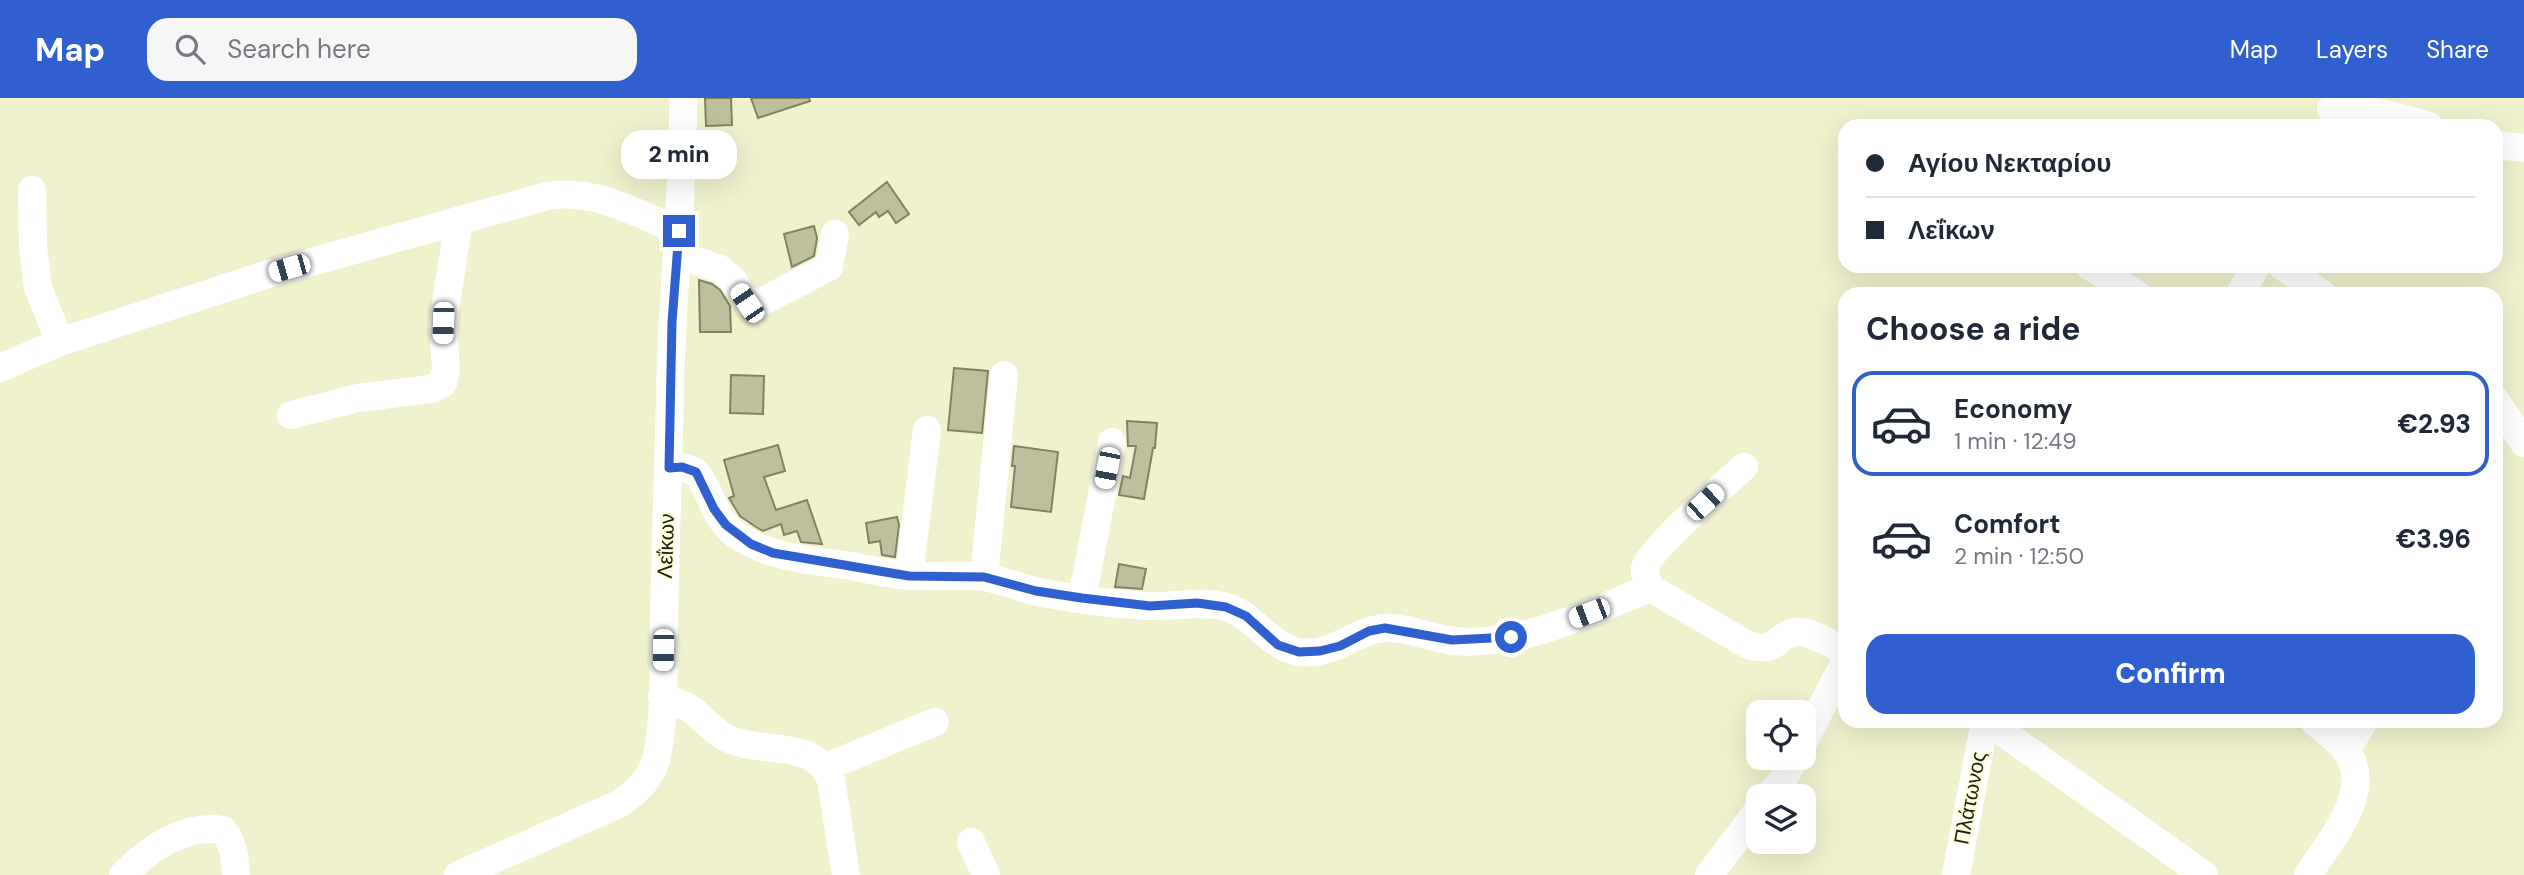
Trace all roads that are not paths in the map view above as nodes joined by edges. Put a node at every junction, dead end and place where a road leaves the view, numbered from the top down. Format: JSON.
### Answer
{"nodes":[{"id":1,"x":683,"y":98,"type":"edge"},
{"id":2,"x":2326,"y":111,"type":"edge"},
{"id":3,"x":2404,"y":119,"type":"edge"},
{"id":4,"x":2503,"y":146,"type":"edge"},
{"id":5,"x":2524,"y":148,"type":"edge"},
{"id":6,"x":32,"y":190,"type":"dead end"},
{"id":7,"x":459,"y":220,"type":"junction"},
{"id":8,"x":835,"y":234,"type":"dead end"},
{"id":9,"x":678,"y":242,"type":"junction"},
{"id":10,"x":2101,"y":273,"type":"edge"},
{"id":11,"x":2292,"y":273,"type":"edge"},
{"id":12,"x":2125,"y":287,"type":"edge"},
{"id":13,"x":2312,"y":287,"type":"edge"},
{"id":14,"x":60,"y":342,"type":"junction"},
{"id":15,"x":0,"y":368,"type":"edge"},
{"id":16,"x":1004,"y":375,"type":"dead end"},
{"id":17,"x":2503,"y":412,"type":"edge"},
{"id":18,"x":291,"y":415,"type":"dead end"},
{"id":19,"x":927,"y":430,"type":"dead end"},
{"id":20,"x":1112,"y":442,"type":"dead end"},
{"id":21,"x":2524,"y":443,"type":"edge"},
{"id":22,"x":1744,"y":467,"type":"dead end"},
{"id":23,"x":669,"y":468,"type":"junction"},
{"id":24,"x":909,"y":576,"type":"junction"},
{"id":25,"x":984,"y":577,"type":"junction"},
{"id":26,"x":1650,"y":589,"type":"junction"},
{"id":27,"x":1082,"y":598,"type":"junction"},
{"id":28,"x":1838,"y":648,"type":"edge"},
{"id":29,"x":1838,"y":676,"type":"edge"},
{"id":30,"x":662,"y":697,"type":"junction"},
{"id":31,"x":1816,"y":718,"type":"edge"},
{"id":32,"x":935,"y":722,"type":"dead end"},
{"id":33,"x":1985,"y":728,"type":"edge"},
{"id":34,"x":1996,"y":728,"type":"edge"},
{"id":35,"x":2321,"y":728,"type":"edge"},
{"id":36,"x":2360,"y":728,"type":"edge"},
{"id":37,"x":2346,"y":751,"type":"junction"},
{"id":38,"x":826,"y":767,"type":"junction"},
{"id":39,"x":1746,"y":827,"type":"edge"},
{"id":40,"x":971,"y":842,"type":"dead end"},
{"id":41,"x":123,"y":875,"type":"edge"},
{"id":42,"x":236,"y":875,"type":"edge"},
{"id":43,"x":458,"y":875,"type":"edge"},
{"id":44,"x":846,"y":875,"type":"edge"},
{"id":45,"x":986,"y":875,"type":"edge"},
{"id":46,"x":1709,"y":875,"type":"edge"},
{"id":47,"x":1956,"y":875,"type":"edge"},
{"id":48,"x":2204,"y":875,"type":"edge"},
{"id":49,"x":2308,"y":875,"type":"edge"}],
"edges":[{"from":1,"to":9,"type":"street","name":"Λεΐκων"},
{"from":2,"to":3,"type":"street"},
{"from":4,"to":5,"type":"street"},
{"from":6,"to":14,"type":"street"},
{"from":7,"to":9,"type":"street"},
{"from":7,"to":14,"type":"street"},
{"from":7,"to":18,"type":"street"},
{"from":8,"to":9,"type":"street"},
{"from":9,"to":23,"type":"street","name":"Λεΐκων"},
{"from":10,"to":12,"type":"street"},
{"from":11,"to":13,"type":"street"},
{"from":14,"to":15,"type":"street"},
{"from":16,"to":25,"type":"street"},
{"from":17,"to":21,"type":"street"},
{"from":19,"to":24,"type":"street"},
{"from":20,"to":27,"type":"street"},
{"from":22,"to":26,"type":"street"},
{"from":23,"to":24,"type":"street"},
{"from":23,"to":30,"type":"street","name":"Λεΐκων"},
{"from":24,"to":25,"type":"street"},
{"from":25,"to":27,"type":"street"},
{"from":26,"to":27,"type":"street"},
{"from":26,"to":28,"type":"street"},
{"from":29,"to":31,"type":"street"},
{"from":30,"to":38,"type":"street"},
{"from":30,"to":43,"type":"street","name":"Λεΐκων"},
{"from":32,"to":38,"type":"street"},
{"from":33,"to":47,"type":"street","name":"Πλάτωνος"},
{"from":34,"to":48,"type":"street"},
{"from":35,"to":37,"type":"street"},
{"from":36,"to":37,"type":"street"},
{"from":37,"to":49,"type":"street"},
{"from":38,"to":44,"type":"street"},
{"from":39,"to":46,"type":"street"},
{"from":40,"to":45,"type":"street"},
{"from":41,"to":42,"type":"street"}]}
